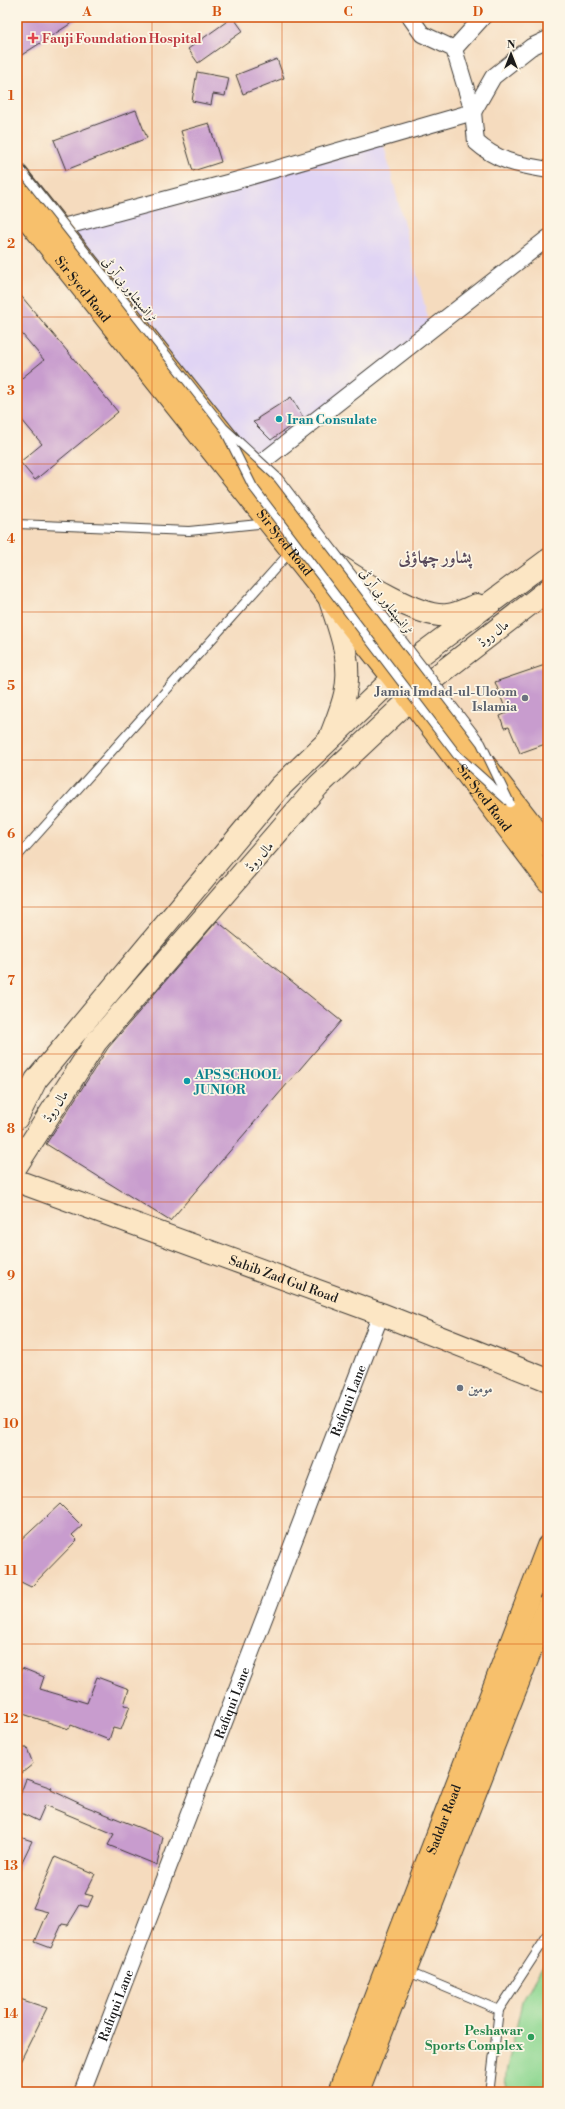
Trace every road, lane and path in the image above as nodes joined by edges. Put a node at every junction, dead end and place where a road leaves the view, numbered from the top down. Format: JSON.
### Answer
{"nodes":[{"id":1,"x":410,"y":17,"type":"edge"},
{"id":2,"x":483,"y":17,"type":"edge"},
{"id":3,"x":548,"y":39,"type":"edge"},
{"id":4,"x":454,"y":49,"type":"junction"},
{"id":5,"x":473,"y":112,"type":"junction"},
{"id":6,"x":17,"y":165,"type":"edge"},
{"id":7,"x":548,"y":170,"type":"edge"},
{"id":8,"x":17,"y":175,"type":"edge"},
{"id":9,"x":17,"y":206,"type":"edge"},
{"id":10,"x":58,"y":228,"type":"junction"},
{"id":11,"x":548,"y":238,"type":"edge"},
{"id":12,"x":224,"y":428,"type":"junction"},
{"id":13,"x":252,"y":470,"type":"junction"},
{"id":14,"x":270,"y":523,"type":"junction"},
{"id":15,"x":17,"y":524,"type":"edge"},
{"id":16,"x":291,"y":551,"type":"junction"},
{"id":17,"x":317,"y":552,"type":"junction"},
{"id":18,"x":548,"y":560,"type":"edge"},
{"id":19,"x":548,"y":590,"type":"edge"},
{"id":20,"x":329,"y":597,"type":"junction"},
{"id":21,"x":499,"y":597,"type":"junction"},
{"id":22,"x":400,"y":672,"type":"junction"},
{"id":23,"x":417,"y":693,"type":"junction"},
{"id":24,"x":329,"y":740,"type":"junction"},
{"id":25,"x":510,"y":803,"type":"junction"},
{"id":26,"x":548,"y":846,"type":"edge"},
{"id":27,"x":548,"y":852,"type":"edge"},
{"id":28,"x":17,"y":857,"type":"edge"},
{"id":29,"x":548,"y":881,"type":"edge"},
{"id":30,"x":17,"y":1118,"type":"edge"},
{"id":31,"x":17,"y":1165,"type":"edge"},
{"id":32,"x":17,"y":1182,"type":"edge"},
{"id":33,"x":381,"y":1314,"type":"junction"},
{"id":34,"x":548,"y":1380,"type":"edge"},
{"id":35,"x":546,"y":1552,"type":"edge"},
{"id":36,"x":548,"y":1606,"type":"edge"},
{"id":37,"x":548,"y":1935,"type":"edge"},
{"id":38,"x":397,"y":1965,"type":"junction"},
{"id":39,"x":499,"y":2010,"type":"junction"},
{"id":40,"x":82,"y":2092,"type":"edge"},
{"id":41,"x":339,"y":2092,"type":"edge"},
{"id":42,"x":358,"y":2092,"type":"edge"},
{"id":43,"x":491,"y":2092,"type":"edge"}],
"edges":[{"from":1,"to":4,"type":"street"},
{"from":2,"to":4,"type":"street"},
{"from":3,"to":5,"type":"street"},
{"from":4,"to":5,"type":"street"},
{"from":5,"to":7,"type":"street"},
{"from":5,"to":10,"type":"street"},
{"from":6,"to":12,"type":"lane","name":"ٹرانسپشاور بی آر ٹی","bridge":true},
{"from":8,"to":10,"type":"main road","name":"Sir Syed Road"},
{"from":9,"to":14,"type":"main road","name":"Sir Syed Road"},
{"from":10,"to":13,"type":"main road","name":"Sir Syed Road"},
{"from":11,"to":13,"type":"street"},
{"from":12,"to":25,"type":"lane","name":"ٹرانسپشاور بی آر ٹی","bridge":true},
{"from":12,"to":25,"type":"lane","name":"ٹرانسپشاور بی آر ٹی","bridge":true},
{"from":13,"to":17,"type":"main road","name":"Sir Syed Road"},
{"from":14,"to":15,"type":"lane"},
{"from":14,"to":16,"type":"main road","name":"Sir Syed Road"},
{"from":16,"to":20,"type":"main road","name":"Sir Syed Road"},
{"from":16,"to":28,"type":"lane"},
{"from":17,"to":21,"type":"main road"},
{"from":17,"to":22,"type":"main road","name":"Sir Syed Road"},
{"from":18,"to":21,"type":"main road","name":"مال روڈ"},
{"from":19,"to":23,"type":"main road","name":"مال روڈ"},
{"from":20,"to":22,"type":"main road","name":"Sir Syed Road"},
{"from":20,"to":24,"type":"main road"},
{"from":21,"to":22,"type":"main road","name":"مال روڈ"},
{"from":22,"to":23,"type":"main road","name":"Sir Syed Road"},
{"from":22,"to":24,"type":"main road","name":"مال روڈ"},
{"from":23,"to":26,"type":"main road","name":"Sir Syed Road"},
{"from":23,"to":29,"type":"main road","name":"Sir Syed Road"},
{"from":23,"to":31,"type":"main road","name":"مال روڈ"},
{"from":24,"to":30,"type":"main road","name":"مال روڈ"},
{"from":25,"to":27,"type":"lane","name":"ٹرانسپشاور بی آر ٹی"},
{"from":32,"to":33,"type":"main road","name":"Sahib Zad Gul Road"},
{"from":33,"to":34,"type":"main road","name":"Sahib Zad Gul Road"},
{"from":33,"to":40,"type":"street","name":"Rafiqui Lane"},
{"from":35,"to":38,"type":"main road","name":"Saddar Road"},
{"from":36,"to":38,"type":"main road","name":"Saddar Road"},
{"from":37,"to":39,"type":"lane"},
{"from":38,"to":39,"type":"lane"},
{"from":38,"to":41,"type":"main road","name":"Saddar Road"},
{"from":38,"to":42,"type":"main road","name":"Saddar Road"},
{"from":39,"to":43,"type":"lane"}]}
